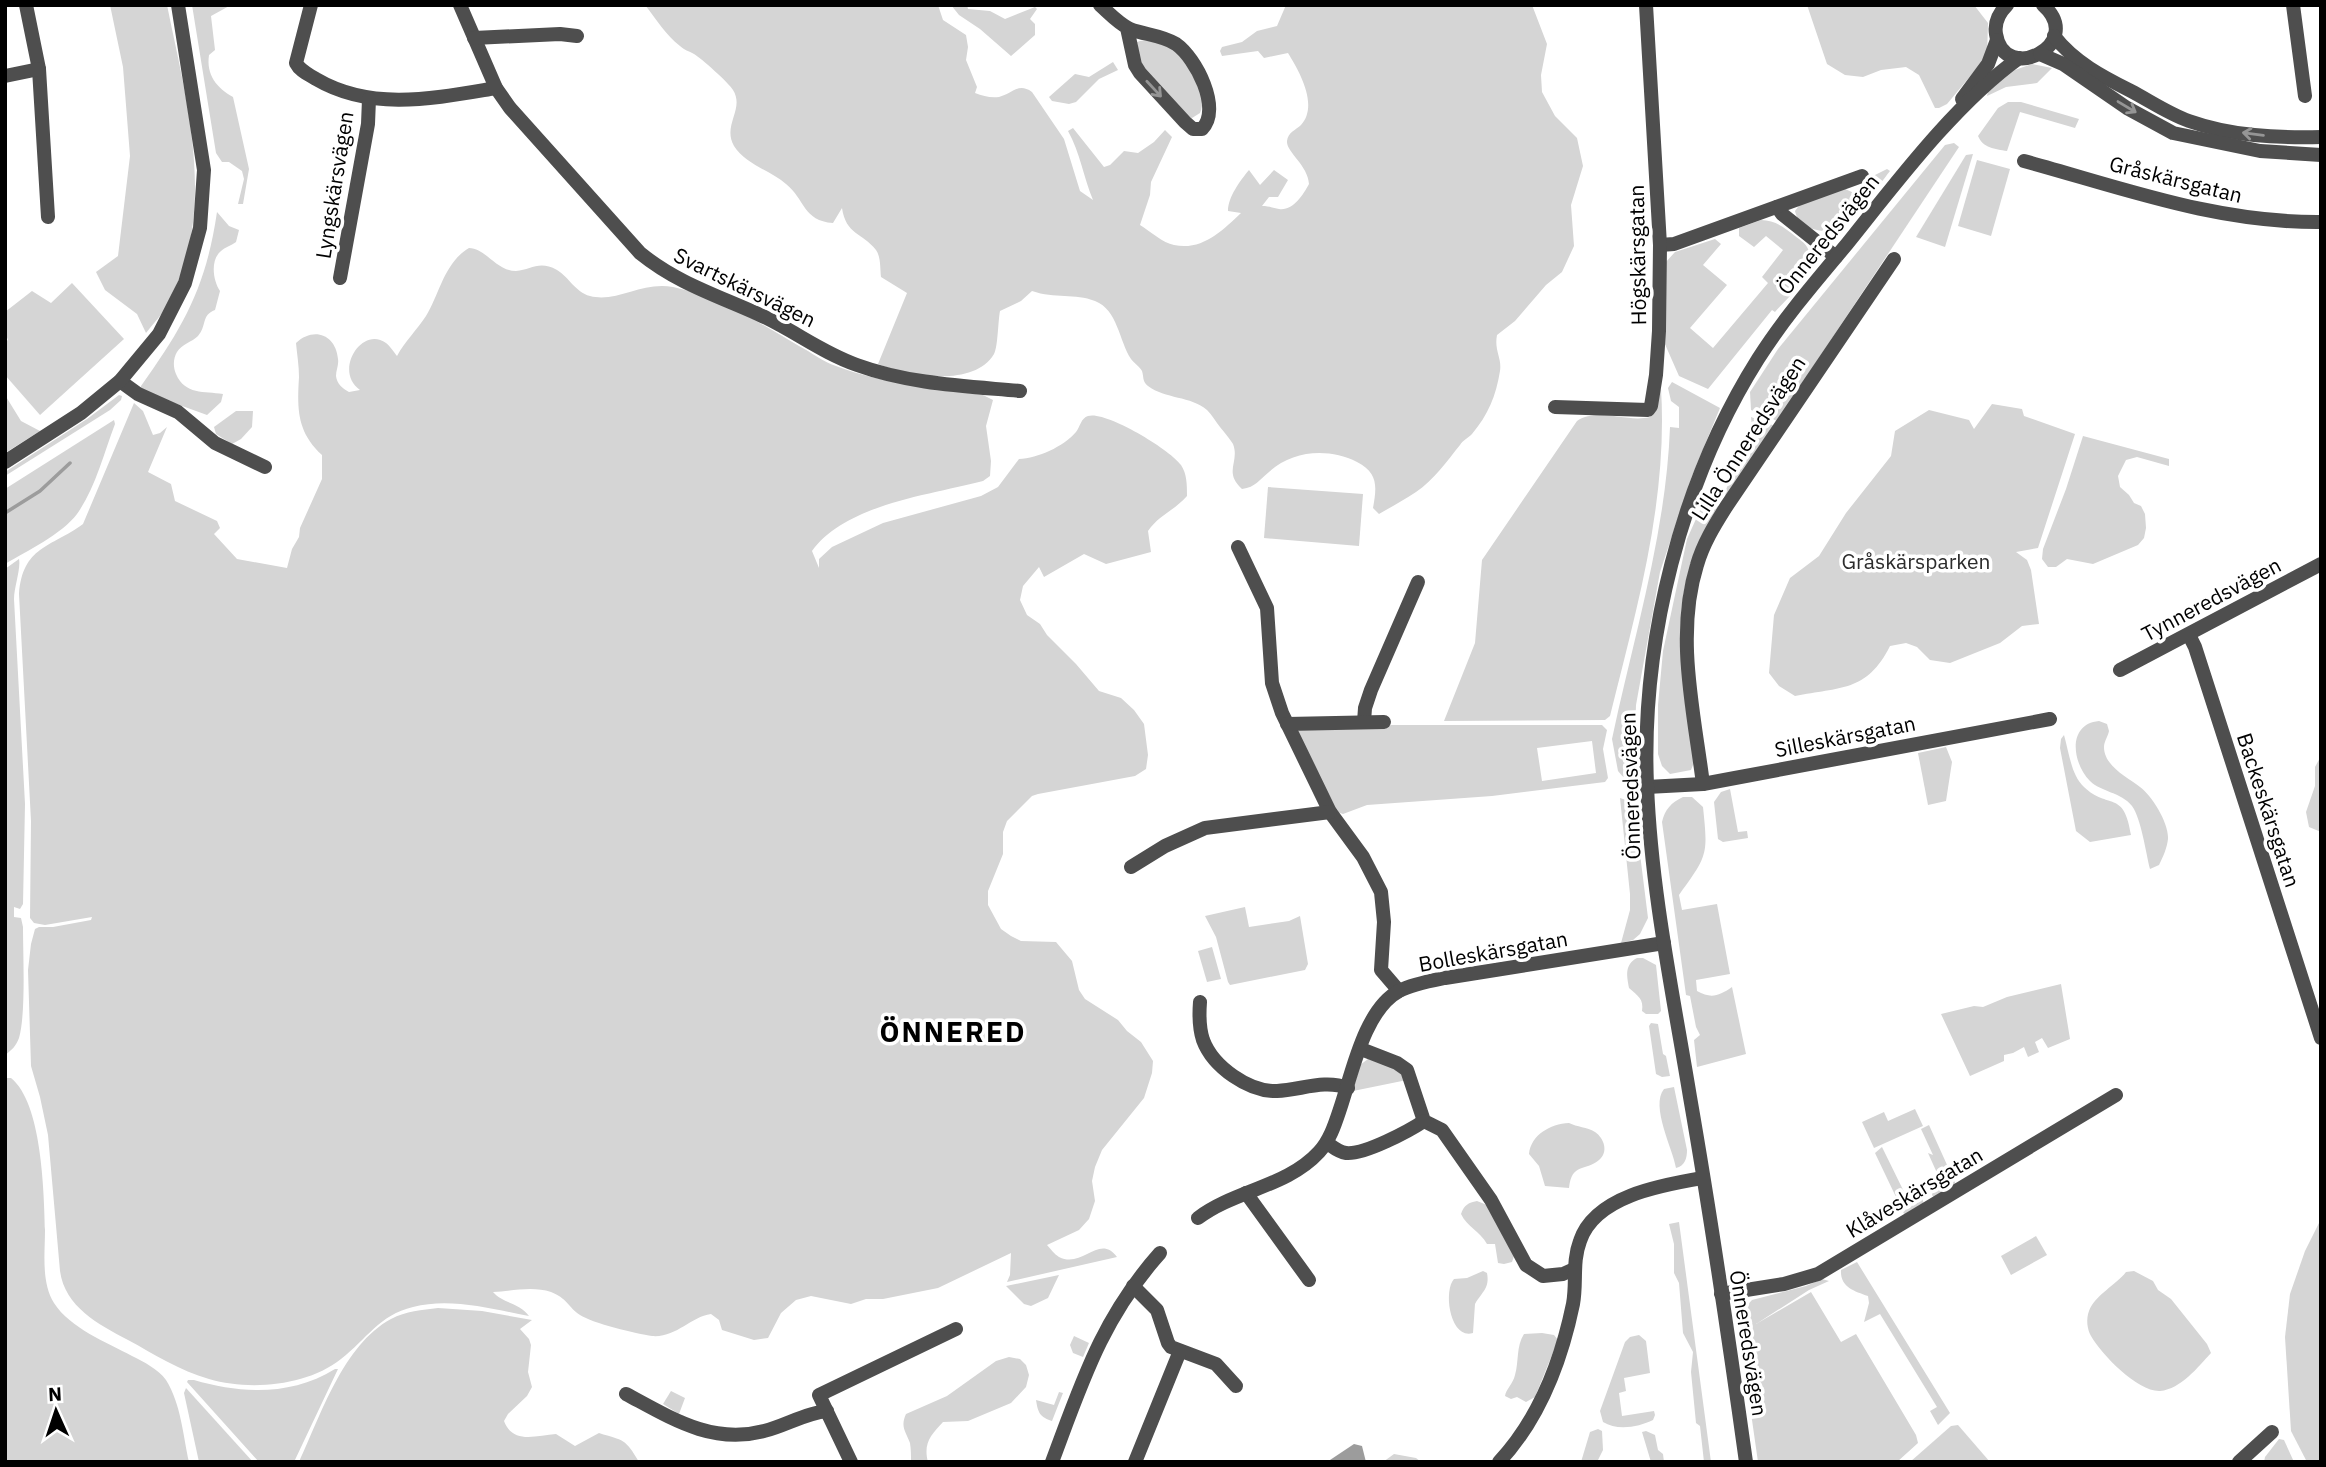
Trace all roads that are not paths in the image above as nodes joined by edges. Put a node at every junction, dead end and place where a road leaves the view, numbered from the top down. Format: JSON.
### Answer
{"nodes":[{"id":1,"x":26,"y":5,"type":"edge"},
{"id":2,"x":178,"y":5,"type":"edge"},
{"id":3,"x":311,"y":5,"type":"edge"},
{"id":4,"x":460,"y":5,"type":"edge"},
{"id":5,"x":1100,"y":5,"type":"edge"},
{"id":6,"x":1646,"y":5,"type":"edge"},
{"id":7,"x":1988,"y":5,"type":"edge"},
{"id":8,"x":2007,"y":5,"type":"edge"},
{"id":9,"x":2043,"y":5,"type":"edge"},
{"id":10,"x":2293,"y":5,"type":"edge"},
{"id":11,"x":1997,"y":18,"type":"junction"},
{"id":12,"x":1127,"y":28,"type":"junction"},
{"id":13,"x":577,"y":36,"type":"dead end"},
{"id":14,"x":2054,"y":36,"type":"junction"},
{"id":15,"x":474,"y":38,"type":"junction"},
{"id":16,"x":1997,"y":40,"type":"junction"},
{"id":17,"x":2040,"y":54,"type":"junction"},
{"id":18,"x":2019,"y":58,"type":"junction"},
{"id":19,"x":38,"y":69,"type":"junction"},
{"id":20,"x":5,"y":76,"type":"edge"},
{"id":21,"x":496,"y":88,"type":"junction"},
{"id":22,"x":2305,"y":96,"type":"dead end"},
{"id":23,"x":369,"y":99,"type":"junction"},
{"id":24,"x":2321,"y":137,"type":"edge"},
{"id":25,"x":1933,"y":140,"type":"junction"},
{"id":26,"x":2321,"y":155,"type":"edge"},
{"id":27,"x":2024,"y":161,"type":"dead end"},
{"id":28,"x":1862,"y":176,"type":"dead end"},
{"id":29,"x":1777,"y":207,"type":"junction"},
{"id":30,"x":48,"y":217,"type":"dead end"},
{"id":31,"x":2321,"y":222,"type":"edge"},
{"id":32,"x":1660,"y":245,"type":"junction"},
{"id":33,"x":1836,"y":257,"type":"junction"},
{"id":34,"x":1894,"y":259,"type":"dead end"},
{"id":35,"x":340,"y":278,"type":"dead end"},
{"id":36,"x":120,"y":381,"type":"junction"},
{"id":37,"x":1020,"y":391,"type":"dead end"},
{"id":38,"x":1555,"y":407,"type":"dead end"},
{"id":39,"x":5,"y":462,"type":"edge"},
{"id":40,"x":265,"y":467,"type":"dead end"},
{"id":41,"x":1238,"y":547,"type":"dead end"},
{"id":42,"x":2321,"y":564,"type":"edge"},
{"id":43,"x":1418,"y":582,"type":"dead end"},
{"id":44,"x":2189,"y":635,"type":"junction"},
{"id":45,"x":2120,"y":670,"type":"dead end"},
{"id":46,"x":2050,"y":719,"type":"dead end"},
{"id":47,"x":1364,"y":722,"type":"junction"},
{"id":48,"x":1384,"y":722,"type":"dead end"},
{"id":49,"x":1287,"y":724,"type":"junction"},
{"id":50,"x":1703,"y":783,"type":"junction"},
{"id":51,"x":1647,"y":787,"type":"junction"},
{"id":52,"x":1329,"y":812,"type":"junction"},
{"id":53,"x":1131,"y":867,"type":"dead end"},
{"id":54,"x":1664,"y":943,"type":"junction"},
{"id":55,"x":1399,"y":991,"type":"junction"},
{"id":56,"x":1200,"y":1002,"type":"dead end"},
{"id":57,"x":2321,"y":1038,"type":"edge"},
{"id":58,"x":1361,"y":1049,"type":"junction"},
{"id":59,"x":1348,"y":1088,"type":"junction"},
{"id":60,"x":2116,"y":1095,"type":"dead end"},
{"id":61,"x":1424,"y":1121,"type":"junction"},
{"id":62,"x":1327,"y":1143,"type":"junction"},
{"id":63,"x":1703,"y":1178,"type":"junction"},
{"id":64,"x":1246,"y":1193,"type":"junction"},
{"id":65,"x":1198,"y":1218,"type":"dead end"},
{"id":66,"x":1160,"y":1253,"type":"dead end"},
{"id":67,"x":1574,"y":1269,"type":"junction"},
{"id":68,"x":1309,"y":1280,"type":"dead end"},
{"id":69,"x":1133,"y":1286,"type":"junction"},
{"id":70,"x":1721,"y":1294,"type":"junction"},
{"id":71,"x":956,"y":1329,"type":"dead end"},
{"id":72,"x":1180,"y":1351,"type":"junction"},
{"id":73,"x":1236,"y":1386,"type":"dead end"},
{"id":74,"x":626,"y":1394,"type":"dead end"},
{"id":75,"x":827,"y":1411,"type":"junction"},
{"id":76,"x":2272,"y":1433,"type":"dead end"},
{"id":77,"x":851,"y":1462,"type":"edge"},
{"id":78,"x":1052,"y":1462,"type":"edge"},
{"id":79,"x":1135,"y":1462,"type":"edge"},
{"id":80,"x":1499,"y":1462,"type":"edge"},
{"id":81,"x":1746,"y":1462,"type":"edge"},
{"id":82,"x":2239,"y":1462,"type":"edge"}],
"edges":[{"from":1,"to":19,"type":"street"},
{"from":2,"to":36,"type":"street"},
{"from":3,"to":23,"type":"street"},
{"from":4,"to":15,"type":"street","name":"Svartskärsvägen"},
{"from":5,"to":12,"type":"street"},
{"from":6,"to":32,"type":"street","name":"Högskärsgatan"},
{"from":7,"to":11,"type":"street"},
{"from":8,"to":11,"type":"street"},
{"from":9,"to":14,"type":"street"},
{"from":10,"to":22,"type":"street"},
{"from":11,"to":16,"type":"street"},
{"from":12,"to":12,"type":"street","one_way":true},
{"from":13,"to":15,"type":"street"},
{"from":14,"to":17,"type":"street"},
{"from":24,"to":14,"type":"street","one_way":true},
{"from":15,"to":21,"type":"street","name":"Svartskärsvägen"},
{"from":16,"to":18,"type":"street"},
{"from":16,"to":25,"type":"street","name":"Önneredsvägen"},
{"from":17,"to":18,"type":"street"},
{"from":17,"to":26,"type":"street","one_way":true},
{"from":18,"to":25,"type":"street","name":"Önneredsvägen"},
{"from":19,"to":20,"type":"street"},
{"from":19,"to":30,"type":"street"},
{"from":21,"to":23,"type":"street"},
{"from":21,"to":37,"type":"street","name":"Svartskärsvägen"},
{"from":23,"to":35,"type":"street","name":"Lyngskärsvägen"},
{"from":25,"to":33,"type":"street","name":"Önneredsvägen"},
{"from":27,"to":31,"type":"street","name":"Gråskärsgatan"},
{"from":28,"to":29,"type":"street"},
{"from":29,"to":32,"type":"street"},
{"from":29,"to":33,"type":"street"},
{"from":32,"to":38,"type":"street","name":"Högskärsgatan"},
{"from":33,"to":51,"type":"street","name":"Önneredsvägen"},
{"from":34,"to":50,"type":"street","name":"Lilla Önneredsvägen"},
{"from":36,"to":39,"type":"street"},
{"from":36,"to":40,"type":"street"},
{"from":41,"to":49,"type":"street"},
{"from":42,"to":44,"type":"street","name":"Tynneredsvägen"},
{"from":43,"to":47,"type":"street"},
{"from":44,"to":45,"type":"street","name":"Tynneredsvägen"},
{"from":44,"to":57,"type":"street","name":"Backeskärsgatan"},
{"from":46,"to":50,"type":"street","name":"Silleskärsgatan"},
{"from":47,"to":48,"type":"street"},
{"from":47,"to":49,"type":"street"},
{"from":49,"to":52,"type":"street"},
{"from":50,"to":51,"type":"street","name":"Silleskärsgatan"},
{"from":51,"to":54,"type":"street","name":"Önneredsvägen"},
{"from":52,"to":53,"type":"street"},
{"from":52,"to":55,"type":"street"},
{"from":54,"to":55,"type":"street","name":"Bolleskärsgatan"},
{"from":54,"to":63,"type":"street","name":"Önneredsvägen"},
{"from":55,"to":58,"type":"street","name":"Bolleskärsgatan"},
{"from":56,"to":59,"type":"street"},
{"from":58,"to":59,"type":"street","name":"Bolleskärsgatan"},
{"from":58,"to":61,"type":"street"},
{"from":59,"to":62,"type":"street","name":"Bolleskärsgatan"},
{"from":60,"to":70,"type":"street","name":"Klåveskärsgatan"},
{"from":61,"to":62,"type":"street"},
{"from":61,"to":67,"type":"street"},
{"from":62,"to":64,"type":"street","name":"Bolleskärsgatan"},
{"from":63,"to":67,"type":"street"},
{"from":63,"to":70,"type":"street","name":"Önneredsvägen"},
{"from":64,"to":65,"type":"street","name":"Bolleskärsgatan"},
{"from":64,"to":68,"type":"street"},
{"from":66,"to":69,"type":"street"},
{"from":67,"to":80,"type":"street"},
{"from":69,"to":72,"type":"street"},
{"from":69,"to":78,"type":"street"},
{"from":70,"to":81,"type":"street","name":"Önneredsvägen"},
{"from":71,"to":75,"type":"street"},
{"from":72,"to":73,"type":"street"},
{"from":72,"to":79,"type":"street"},
{"from":74,"to":75,"type":"street"},
{"from":75,"to":77,"type":"street"},
{"from":76,"to":82,"type":"street"}]}
